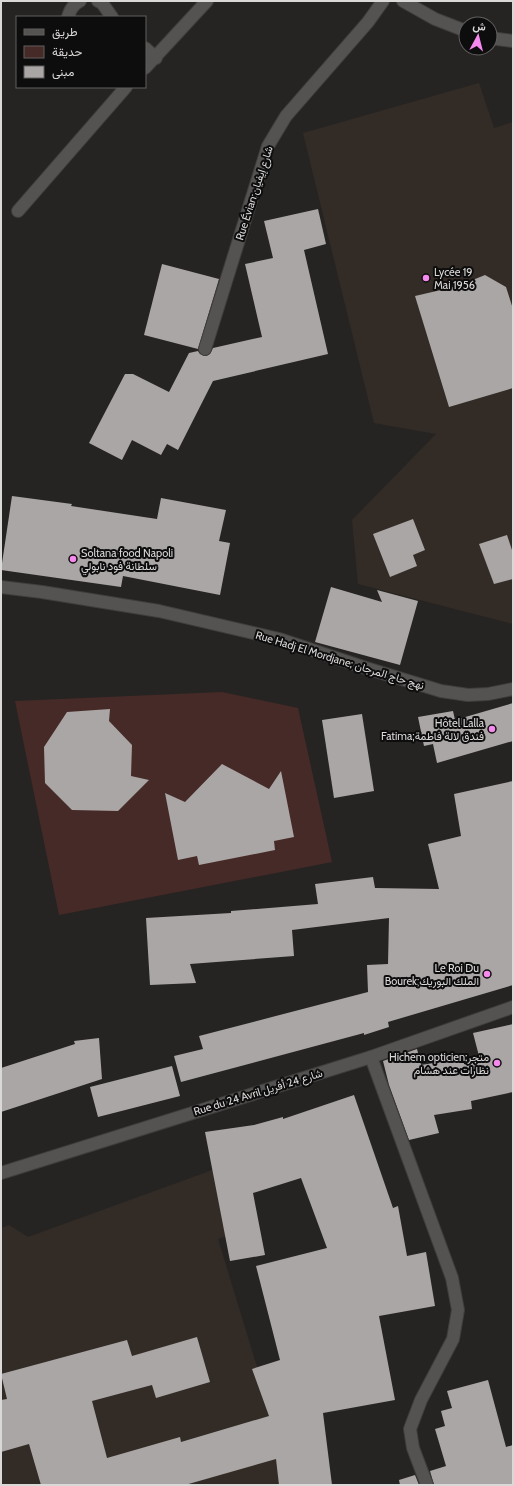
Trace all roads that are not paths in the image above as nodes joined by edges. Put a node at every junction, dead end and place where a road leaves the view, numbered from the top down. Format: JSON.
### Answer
{"nodes":[{"id":1,"x":80,"y":1,"type":"edge"},
{"id":2,"x":98,"y":1,"type":"edge"},
{"id":3,"x":207,"y":1,"type":"edge"},
{"id":4,"x":383,"y":1,"type":"edge"},
{"id":5,"x":403,"y":1,"type":"edge"},
{"id":6,"x":68,"y":16,"type":"edge"},
{"id":7,"x":111,"y":16,"type":"edge"},
{"id":8,"x":458,"y":28,"type":"edge"},
{"id":9,"x":498,"y":39,"type":"edge"},
{"id":10,"x":513,"y":41,"type":"edge"},
{"id":11,"x":146,"y":49,"type":"edge"},
{"id":12,"x":156,"y":58,"type":"junction"},
{"id":13,"x":146,"y":67,"type":"edge"},
{"id":14,"x":125,"y":88,"type":"edge"},
{"id":15,"x":18,"y":211,"type":"dead end"},
{"id":16,"x":204,"y":349,"type":"dead end"},
{"id":17,"x":1,"y":587,"type":"edge"},
{"id":18,"x":513,"y":689,"type":"edge"},
{"id":19,"x":513,"y":1007,"type":"edge"},
{"id":20,"x":371,"y":1057,"type":"junction"},
{"id":21,"x":1,"y":1173,"type":"edge"},
{"id":22,"x":427,"y":1485,"type":"edge"}],
"edges":[{"from":1,"to":6,"type":"street"},
{"from":2,"to":7,"type":"street"},
{"from":3,"to":12,"type":"street"},
{"from":4,"to":16,"type":"street","name":"Rue Évian;شارع إيفيان"},
{"from":5,"to":8,"type":"street"},
{"from":9,"to":10,"type":"street"},
{"from":11,"to":12,"type":"street"},
{"from":12,"to":13,"type":"street"},
{"from":14,"to":15,"type":"street"},
{"from":17,"to":18,"type":"street","name":"Rue Hadj El Mordjane; نهج حاج المرجان"},
{"from":19,"to":20,"type":"street","name":"Rue du 24 Avril شارع 24 أفريل"},
{"from":20,"to":21,"type":"street","name":"Rue du 24 Avril شارع 24 أفريل"},
{"from":20,"to":22,"type":"street"}]}
